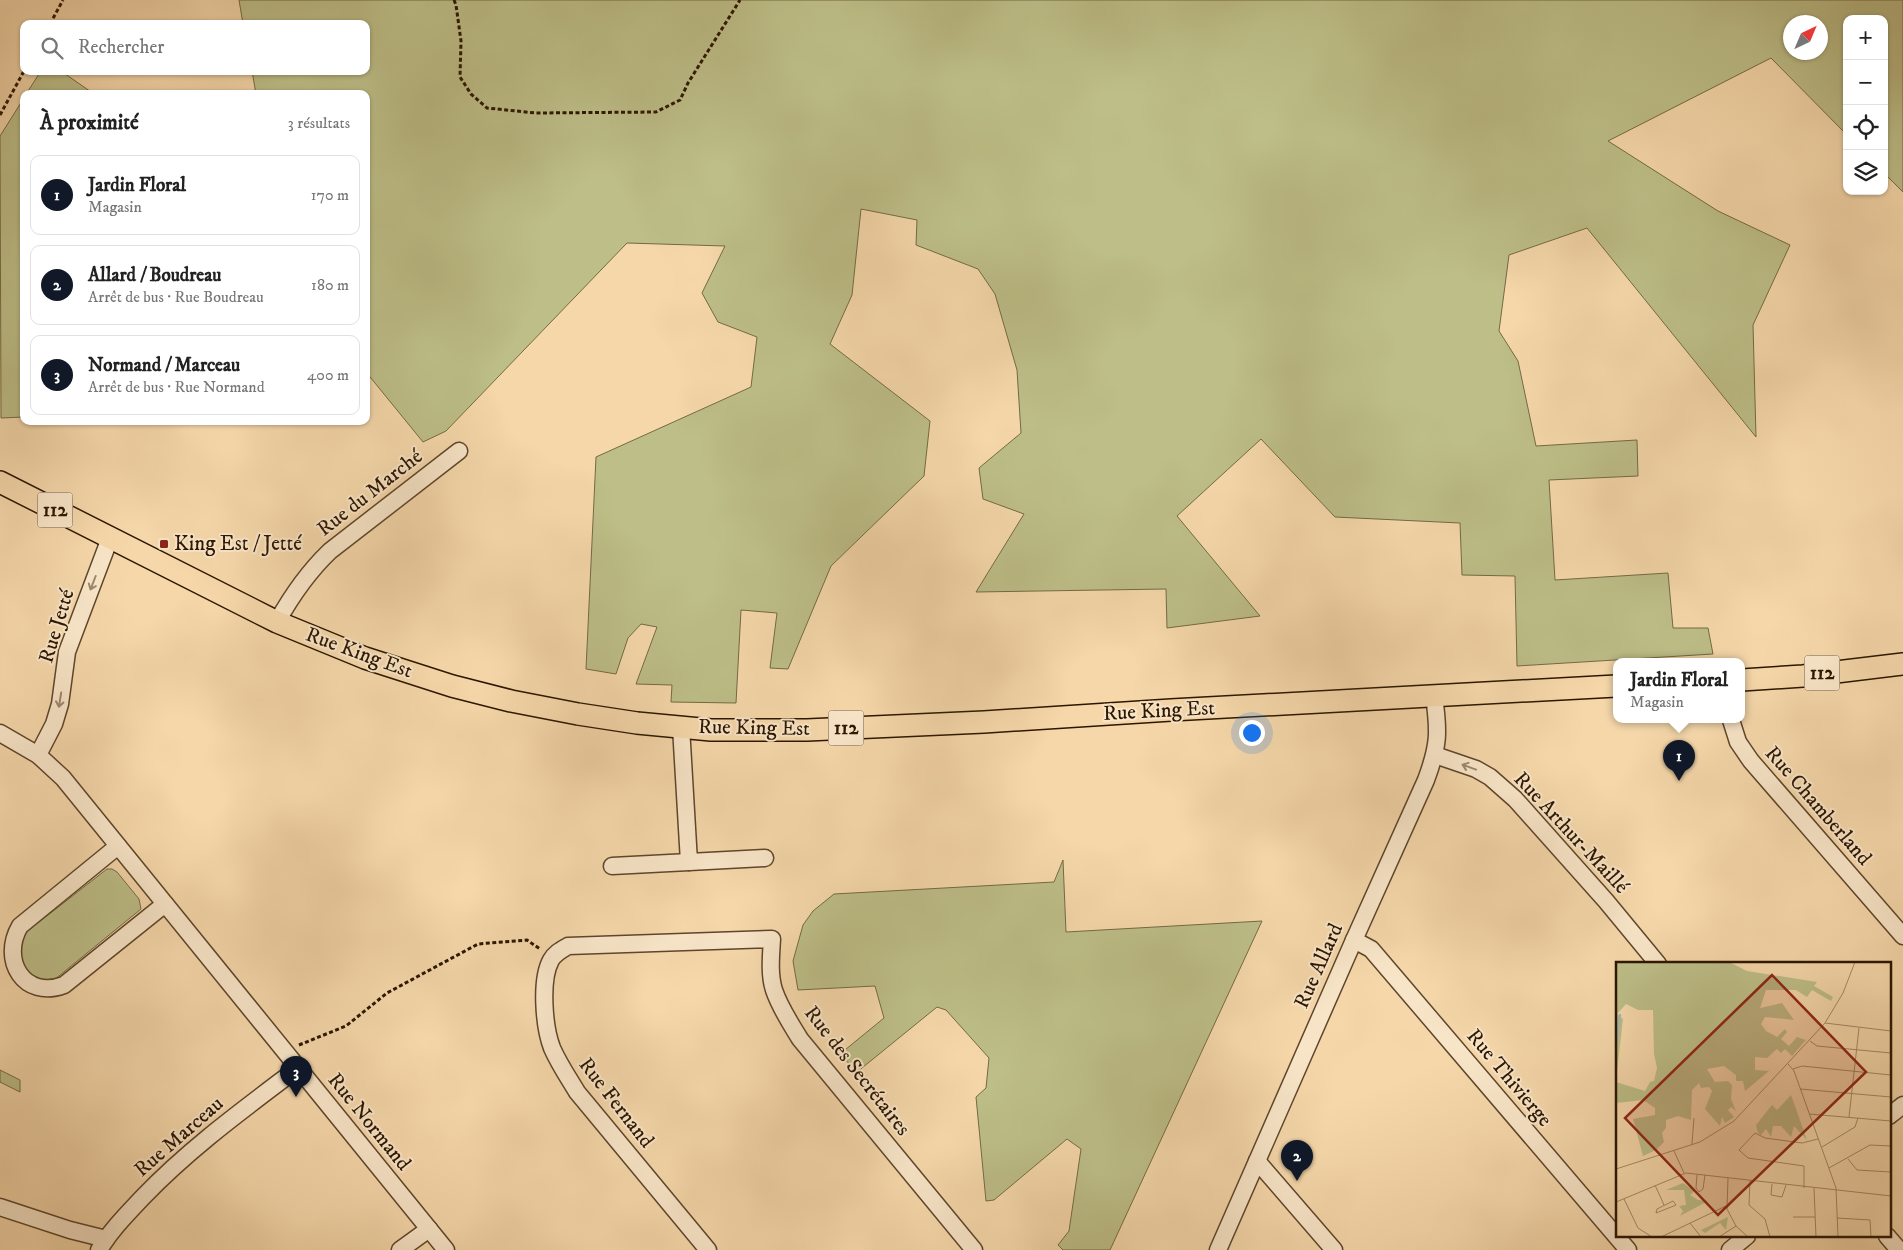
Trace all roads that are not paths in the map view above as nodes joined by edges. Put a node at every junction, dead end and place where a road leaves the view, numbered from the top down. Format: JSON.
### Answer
{"nodes":[{"id":1,"x":459,"y":451,"type":"dead end"},
{"id":2,"x":0,"y":482,"type":"edge"},
{"id":3,"x":110,"y":538,"type":"junction"},
{"id":4,"x":277,"y":622,"type":"junction"},
{"id":5,"x":1903,"y":664,"type":"edge"},
{"id":6,"x":1745,"y":680,"type":"edge"},
{"id":7,"x":1613,"y":686,"type":"edge"},
{"id":8,"x":1434,"y":696,"type":"junction"},
{"id":9,"x":1732,"y":723,"type":"edge"},
{"id":10,"x":681,"y":727,"type":"junction"},
{"id":11,"x":0,"y":733,"type":"edge"},
{"id":12,"x":38,"y":755,"type":"junction"},
{"id":13,"x":1435,"y":755,"type":"junction"},
{"id":14,"x":118,"y":846,"type":"junction"},
{"id":15,"x":765,"y":858,"type":"dead end"},
{"id":16,"x":689,"y":862,"type":"junction"},
{"id":17,"x":612,"y":866,"type":"dead end"},
{"id":18,"x":165,"y":904,"type":"junction"},
{"id":19,"x":1903,"y":936,"type":"edge"},
{"id":20,"x":1354,"y":940,"type":"junction"},
{"id":21,"x":551,"y":960,"type":"joint"},
{"id":22,"x":1656,"y":962,"type":"edge"},
{"id":23,"x":298,"y":1068,"type":"junction"},
{"id":24,"x":1903,"y":1105,"type":"edge"},
{"id":25,"x":1890,"y":1115,"type":"edge"},
{"id":26,"x":1257,"y":1160,"type":"junction"},
{"id":27,"x":0,"y":1207,"type":"edge"},
{"id":28,"x":429,"y":1229,"type":"junction"},
{"id":29,"x":1616,"y":1236,"type":"edge"},
{"id":30,"x":1618,"y":1238,"type":"edge"},
{"id":31,"x":1745,"y":1238,"type":"edge"},
{"id":32,"x":1889,"y":1238,"type":"edge"},
{"id":33,"x":102,"y":1244,"type":"edge"},
{"id":34,"x":400,"y":1250,"type":"edge"},
{"id":35,"x":446,"y":1250,"type":"edge"},
{"id":36,"x":708,"y":1250,"type":"edge"},
{"id":37,"x":974,"y":1250,"type":"edge"},
{"id":38,"x":1218,"y":1250,"type":"edge"},
{"id":39,"x":1334,"y":1250,"type":"edge"},
{"id":40,"x":1628,"y":1250,"type":"edge"},
{"id":41,"x":1730,"y":1250,"type":"edge"},
{"id":42,"x":1899,"y":1250,"type":"edge"}],
"edges":[{"from":1,"to":4,"type":"street","name":"Rue du Marché"},
{"from":2,"to":3,"type":"main road","name":"Rue King Est","number":"112"},
{"from":3,"to":4,"type":"main road","name":"Rue King Est","number":"112"},
{"from":3,"to":12,"type":"street","name":"Rue Jetté","one_way":true},
{"from":4,"to":10,"type":"main road","name":"Rue King Est","number":"112"},
{"from":5,"to":6,"type":"main road","number":"112"},
{"from":7,"to":8,"type":"main road","name":"Rue King Est","number":"112"},
{"from":8,"to":10,"type":"main road","name":"Rue King Est","number":"112"},
{"from":8,"to":13,"type":"street","name":"Rue Allard"},
{"from":9,"to":19,"type":"street","name":"Rue Chamberland"},
{"from":10,"to":16,"type":"street"},
{"from":11,"to":12,"type":"street","name":"Rue Normand"},
{"from":12,"to":14,"type":"street","name":"Rue Normand"},
{"from":13,"to":20,"type":"street","name":"Rue Allard"},
{"from":22,"to":13,"type":"street","name":"Rue Arthur-Maillé","one_way":true},
{"from":14,"to":18,"type":"street","name":"Rue Normand"},
{"from":14,"to":18,"type":"street"},
{"from":15,"to":16,"type":"street"},
{"from":16,"to":17,"type":"street"},
{"from":18,"to":23,"type":"street","name":"Rue Normand"},
{"from":20,"to":26,"type":"street","name":"Rue Allard"},
{"from":20,"to":29,"type":"street","name":"Rue Thivierge"},
{"from":21,"to":36,"type":"street","name":"Rue Fernand"},
{"from":21,"to":37,"type":"street","name":"Rue des Secrétaires"},
{"from":23,"to":28,"type":"street","name":"Rue Normand"},
{"from":23,"to":33,"type":"street","name":"Rue Marceau"},
{"from":24,"to":25,"type":"street"},
{"from":26,"to":38,"type":"street","name":"Rue Allard"},
{"from":26,"to":39,"type":"street"},
{"from":27,"to":33,"type":"street"},
{"from":28,"to":34,"type":"street"},
{"from":28,"to":35,"type":"street","name":"Rue Normand"},
{"from":30,"to":40,"type":"street","name":"Rue Thivierge"},
{"from":31,"to":41,"type":"street"},
{"from":32,"to":42,"type":"street"}]}
